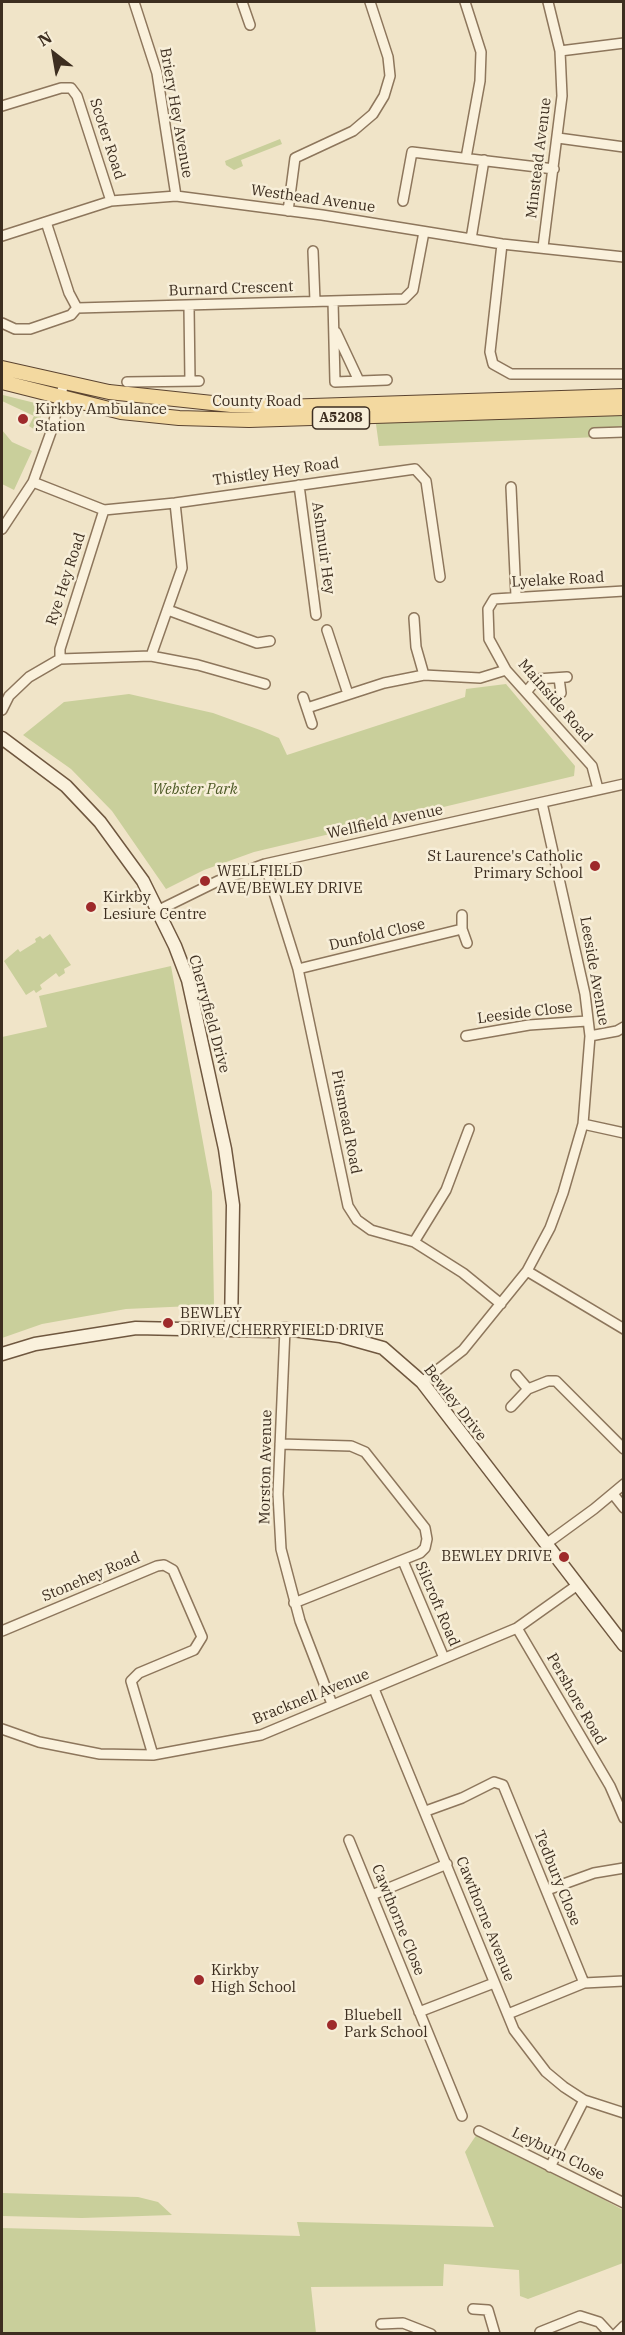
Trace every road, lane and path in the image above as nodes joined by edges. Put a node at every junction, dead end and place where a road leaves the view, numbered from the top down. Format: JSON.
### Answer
{"nodes":[{"id":1,"x":134,"y":2,"type":"edge"},
{"id":2,"x":242,"y":2,"type":"edge"},
{"id":3,"x":369,"y":2,"type":"edge"},
{"id":4,"x":465,"y":2,"type":"edge"},
{"id":5,"x":548,"y":2,"type":"edge"},
{"id":6,"x":250,"y":25,"type":"dead end"},
{"id":7,"x":624,"y":43,"type":"edge"},
{"id":8,"x":560,"y":51,"type":"junction"},
{"id":9,"x":2,"y":106,"type":"edge"},
{"id":10,"x":558,"y":138,"type":"junction"},
{"id":11,"x":624,"y":147,"type":"edge"},
{"id":12,"x":466,"y":158,"type":"junction"},
{"id":13,"x":484,"y":160,"type":"junction"},
{"id":14,"x":554,"y":169,"type":"junction"},
{"id":15,"x":176,"y":196,"type":"junction"},
{"id":16,"x":111,"y":201,"type":"junction"},
{"id":17,"x":403,"y":201,"type":"dead end"},
{"id":18,"x":288,"y":211,"type":"junction"},
{"id":19,"x":46,"y":222,"type":"junction"},
{"id":20,"x":424,"y":232,"type":"junction"},
{"id":21,"x":2,"y":236,"type":"edge"},
{"id":22,"x":471,"y":239,"type":"junction"},
{"id":23,"x":502,"y":244,"type":"junction"},
{"id":24,"x":543,"y":247,"type":"junction"},
{"id":25,"x":313,"y":251,"type":"dead end"},
{"id":26,"x":624,"y":257,"type":"edge"},
{"id":27,"x":333,"y":301,"type":"junction"},
{"id":28,"x":315,"y":302,"type":"junction"},
{"id":29,"x":189,"y":307,"type":"junction"},
{"id":30,"x":77,"y":308,"type":"junction"},
{"id":31,"x":2,"y":323,"type":"edge"},
{"id":32,"x":334,"y":326,"type":"junction"},
{"id":33,"x":2,"y":368,"type":"edge"},
{"id":34,"x":624,"y":374,"type":"edge"},
{"id":35,"x":387,"y":380,"type":"dead end"},
{"id":36,"x":359,"y":381,"type":"junction"},
{"id":37,"x":2,"y":382,"type":"edge"},
{"id":38,"x":127,"y":382,"type":"dead end"},
{"id":39,"x":64,"y":383,"type":"junction"},
{"id":40,"x":624,"y":396,"type":"edge"},
{"id":41,"x":60,"y":399,"type":"junction"},
{"id":42,"x":624,"y":408,"type":"edge"},
{"id":43,"x":624,"y":432,"type":"edge"},
{"id":44,"x":594,"y":433,"type":"dead end"},
{"id":45,"x":33,"y":482,"type":"junction"},
{"id":46,"x":299,"y":485,"type":"junction"},
{"id":47,"x":511,"y":487,"type":"dead end"},
{"id":48,"x":175,"y":502,"type":"junction"},
{"id":49,"x":104,"y":510,"type":"junction"},
{"id":50,"x":2,"y":529,"type":"edge"},
{"id":51,"x":440,"y":577,"type":"dead end"},
{"id":52,"x":624,"y":591,"type":"edge"},
{"id":53,"x":516,"y":596,"type":"junction"},
{"id":54,"x":494,"y":599,"type":"joint"},
{"id":55,"x":168,"y":610,"type":"junction"},
{"id":56,"x":316,"y":615,"type":"dead end"},
{"id":57,"x":414,"y":618,"type":"dead end"},
{"id":58,"x":327,"y":630,"type":"dead end"},
{"id":59,"x":270,"y":641,"type":"dead end"},
{"id":60,"x":151,"y":656,"type":"junction"},
{"id":61,"x":60,"y":659,"type":"junction"},
{"id":62,"x":506,"y":670,"type":"junction"},
{"id":63,"x":424,"y":675,"type":"junction"},
{"id":64,"x":265,"y":684,"type":"dead end"},
{"id":65,"x":526,"y":691,"type":"junction"},
{"id":66,"x":561,"y":693,"type":"dead end"},
{"id":67,"x":348,"y":694,"type":"junction"},
{"id":68,"x":303,"y":697,"type":"dead end"},
{"id":69,"x":308,"y":708,"type":"junction"},
{"id":70,"x":2,"y":710,"type":"edge"},
{"id":71,"x":312,"y":724,"type":"dead end"},
{"id":72,"x":2,"y":738,"type":"edge"},
{"id":73,"x":624,"y":784,"type":"edge"},
{"id":74,"x":598,"y":789,"type":"junction"},
{"id":75,"x":542,"y":803,"type":"junction"},
{"id":76,"x":265,"y":864,"type":"junction"},
{"id":77,"x":159,"y":910,"type":"junction"},
{"id":78,"x":462,"y":915,"type":"dead end"},
{"id":79,"x":462,"y":929,"type":"junction"},
{"id":80,"x":467,"y":943,"type":"dead end"},
{"id":81,"x":298,"y":969,"type":"junction"},
{"id":82,"x":587,"y":1020,"type":"junction"},
{"id":83,"x":624,"y":1027,"type":"edge"},
{"id":84,"x":466,"y":1036,"type":"dead end"},
{"id":85,"x":590,"y":1036,"type":"junction"},
{"id":86,"x":583,"y":1124,"type":"junction"},
{"id":87,"x":469,"y":1129,"type":"dead end"},
{"id":88,"x":624,"y":1133,"type":"edge"},
{"id":89,"x":414,"y":1242,"type":"junction"},
{"id":90,"x":527,"y":1271,"type":"junction"},
{"id":91,"x":501,"y":1304,"type":"junction"},
{"id":92,"x":231,"y":1329,"type":"junction"},
{"id":93,"x":285,"y":1329,"type":"junction"},
{"id":94,"x":624,"y":1329,"type":"edge"},
{"id":95,"x":2,"y":1354,"type":"edge"},
{"id":96,"x":516,"y":1375,"type":"dead end"},
{"id":97,"x":422,"y":1382,"type":"junction"},
{"id":98,"x":528,"y":1389,"type":"junction"},
{"id":99,"x":511,"y":1407,"type":"dead end"},
{"id":100,"x":280,"y":1444,"type":"junction"},
{"id":101,"x":624,"y":1449,"type":"edge"},
{"id":102,"x":624,"y":1484,"type":"edge"},
{"id":103,"x":613,"y":1494,"type":"junction"},
{"id":104,"x":624,"y":1508,"type":"edge"},
{"id":105,"x":546,"y":1544,"type":"junction"},
{"id":106,"x":403,"y":1561,"type":"junction"},
{"id":107,"x":576,"y":1586,"type":"junction"},
{"id":108,"x":294,"y":1603,"type":"junction"},
{"id":109,"x":518,"y":1628,"type":"junction"},
{"id":110,"x":2,"y":1630,"type":"edge"},
{"id":111,"x":624,"y":1645,"type":"edge"},
{"id":112,"x":444,"y":1658,"type":"junction"},
{"id":113,"x":374,"y":1689,"type":"junction"},
{"id":114,"x":332,"y":1704,"type":"junction"},
{"id":115,"x":2,"y":1729,"type":"edge"},
{"id":116,"x":153,"y":1755,"type":"junction"},
{"id":117,"x":426,"y":1811,"type":"junction"},
{"id":118,"x":624,"y":1818,"type":"edge"},
{"id":119,"x":349,"y":1840,"type":"dead end"},
{"id":120,"x":447,"y":1864,"type":"junction"},
{"id":121,"x":624,"y":1868,"type":"edge"},
{"id":122,"x":547,"y":1890,"type":"junction"},
{"id":123,"x":372,"y":1895,"type":"junction"},
{"id":124,"x":624,"y":1981,"type":"edge"},
{"id":125,"x":494,"y":1983,"type":"junction"},
{"id":126,"x":584,"y":1983,"type":"junction"},
{"id":127,"x":418,"y":2012,"type":"junction"},
{"id":128,"x":508,"y":2014,"type":"junction"},
{"id":129,"x":584,"y":2100,"type":"junction"},
{"id":130,"x":624,"y":2113,"type":"edge"},
{"id":131,"x":462,"y":2116,"type":"dead end"},
{"id":132,"x":479,"y":2131,"type":"dead end"},
{"id":133,"x":550,"y":2167,"type":"junction"},
{"id":134,"x":624,"y":2203,"type":"edge"},
{"id":135,"x":473,"y":2309,"type":"dead end"},
{"id":136,"x":381,"y":2324,"type":"dead end"},
{"id":137,"x":624,"y":2326,"type":"edge"},
{"id":138,"x":540,"y":2332,"type":"edge"},
{"id":139,"x":431,"y":2334,"type":"edge"},
{"id":140,"x":495,"y":2334,"type":"edge"},
{"id":141,"x":610,"y":2334,"type":"edge"},
{"id":142,"x":616,"y":2334,"type":"edge"}],
"edges":[{"from":1,"to":15,"type":"street","name":"Briery Hey Avenue"},
{"from":2,"to":6,"type":"street"},
{"from":3,"to":18,"type":"street"},
{"from":4,"to":12,"type":"street"},
{"from":5,"to":8,"type":"street","name":"Minstead Avenue"},
{"from":7,"to":8,"type":"street"},
{"from":8,"to":10,"type":"street","name":"Minstead Avenue"},
{"from":9,"to":16,"type":"street","name":"Scoter Road"},
{"from":10,"to":11,"type":"street"},
{"from":10,"to":14,"type":"street","name":"Minstead Avenue"},
{"from":12,"to":13,"type":"street"},
{"from":12,"to":17,"type":"street"},
{"from":13,"to":14,"type":"street"},
{"from":13,"to":22,"type":"street"},
{"from":14,"to":24,"type":"street","name":"Minstead Avenue"},
{"from":15,"to":16,"type":"street","name":"Westhead Avenue"},
{"from":15,"to":18,"type":"street","name":"Westhead Avenue"},
{"from":16,"to":19,"type":"street","name":"Westhead Avenue"},
{"from":18,"to":20,"type":"street","name":"Westhead Avenue"},
{"from":19,"to":21,"type":"street","name":"Westhead Avenue"},
{"from":19,"to":30,"type":"street"},
{"from":20,"to":22,"type":"street","name":"Westhead Avenue"},
{"from":20,"to":27,"type":"street","name":"Burnard Crescent"},
{"from":22,"to":23,"type":"street","name":"Westhead Avenue"},
{"from":23,"to":24,"type":"street","name":"Westhead Avenue"},
{"from":23,"to":34,"type":"street"},
{"from":24,"to":26,"type":"street","name":"Westhead Avenue"},
{"from":25,"to":28,"type":"street"},
{"from":27,"to":28,"type":"street","name":"Burnard Crescent"},
{"from":27,"to":32,"type":"street"},
{"from":28,"to":29,"type":"street","name":"Burnard Crescent"},
{"from":29,"to":30,"type":"street","name":"Burnard Crescent"},
{"from":29,"to":38,"type":"street"},
{"from":30,"to":31,"type":"street"},
{"from":32,"to":36,"type":"street"},
{"from":32,"to":36,"type":"street"},
{"from":33,"to":39,"type":"main road","name":"County Road","number":"A5208"},
{"from":35,"to":36,"type":"street"},
{"from":37,"to":41,"type":"main road","name":"County Road","number":"A5208"},
{"from":39,"to":40,"type":"main road","name":"County Road","number":"A5208"},
{"from":39,"to":41,"type":"street"},
{"from":41,"to":42,"type":"main road","name":"County Road","number":"A5208"},
{"from":41,"to":45,"type":"street"},
{"from":43,"to":44,"type":"street"},
{"from":45,"to":49,"type":"street","name":"Thistley Hey Road"},
{"from":45,"to":50,"type":"street"},
{"from":46,"to":48,"type":"street","name":"Thistley Hey Road"},
{"from":46,"to":51,"type":"street","name":"Thistley Hey Road"},
{"from":46,"to":56,"type":"street","name":"Ashmuir Hey"},
{"from":47,"to":53,"type":"street"},
{"from":48,"to":49,"type":"street","name":"Thistley Hey Road"},
{"from":48,"to":55,"type":"street"},
{"from":49,"to":61,"type":"street","name":"Rye Hey Road"},
{"from":52,"to":53,"type":"street","name":"Lyelake Road"},
{"from":53,"to":54,"type":"street","name":"Lyelake Road"},
{"from":54,"to":62,"type":"street","name":"Mainside Road"},
{"from":55,"to":59,"type":"street"},
{"from":55,"to":60,"type":"street"},
{"from":57,"to":63,"type":"street"},
{"from":58,"to":67,"type":"street"},
{"from":60,"to":61,"type":"street"},
{"from":60,"to":64,"type":"street"},
{"from":61,"to":70,"type":"street"},
{"from":62,"to":63,"type":"street"},
{"from":62,"to":65,"type":"street","name":"Mainside Road"},
{"from":63,"to":67,"type":"street"},
{"from":65,"to":66,"type":"street"},
{"from":65,"to":74,"type":"street","name":"Mainside Road"},
{"from":67,"to":69,"type":"street"},
{"from":68,"to":69,"type":"street"},
{"from":69,"to":71,"type":"street"},
{"from":72,"to":77,"type":"street","name":"Cherryfield Drive"},
{"from":73,"to":74,"type":"street","name":"Wellfield Avenue"},
{"from":74,"to":75,"type":"street","name":"Wellfield Avenue"},
{"from":75,"to":76,"type":"street","name":"Wellfield Avenue"},
{"from":75,"to":82,"type":"street","name":"Leeside Avenue"},
{"from":76,"to":77,"type":"street","name":"Wellfield Avenue"},
{"from":76,"to":81,"type":"street","name":"Pitsmead Road"},
{"from":77,"to":92,"type":"street","name":"Cherryfield Drive"},
{"from":78,"to":79,"type":"street"},
{"from":79,"to":80,"type":"street"},
{"from":79,"to":81,"type":"street","name":"Dunfold Close"},
{"from":81,"to":89,"type":"street","name":"Pitsmead Road"},
{"from":82,"to":84,"type":"street","name":"Leeside Close"},
{"from":82,"to":85,"type":"street","name":"Leeside Avenue"},
{"from":83,"to":85,"type":"street"},
{"from":85,"to":86,"type":"street","name":"Leeside Avenue"},
{"from":86,"to":88,"type":"street"},
{"from":86,"to":90,"type":"street","name":"Leeside Avenue"},
{"from":87,"to":89,"type":"street"},
{"from":89,"to":91,"type":"street","name":"Pitsmead Road"},
{"from":90,"to":91,"type":"street","name":"Leeside Avenue"},
{"from":90,"to":94,"type":"street"},
{"from":91,"to":97,"type":"street","name":"Leeside Avenue"},
{"from":92,"to":93,"type":"street","name":"Bewley Drive"},
{"from":92,"to":95,"type":"street","name":"Bewley Drive"},
{"from":93,"to":97,"type":"street","name":"Bewley Drive"},
{"from":93,"to":100,"type":"street","name":"Morston Avenue"},
{"from":96,"to":98,"type":"street"},
{"from":97,"to":105,"type":"street","name":"Bewley Drive"},
{"from":98,"to":99,"type":"street"},
{"from":98,"to":101,"type":"street"},
{"from":100,"to":106,"type":"street"},
{"from":100,"to":108,"type":"street","name":"Morston Avenue"},
{"from":102,"to":103,"type":"street"},
{"from":103,"to":104,"type":"street"},
{"from":103,"to":105,"type":"street"},
{"from":105,"to":107,"type":"street","name":"Bewley Drive"},
{"from":106,"to":108,"type":"street"},
{"from":106,"to":112,"type":"street","name":"Silcroft Road"},
{"from":107,"to":109,"type":"street","name":"Bracknell Avenue"},
{"from":107,"to":111,"type":"street","name":"Bewley Drive"},
{"from":108,"to":114,"type":"street","name":"Morston Avenue"},
{"from":109,"to":112,"type":"street","name":"Bracknell Avenue"},
{"from":109,"to":118,"type":"street","name":"Pershore Road"},
{"from":110,"to":116,"type":"street","name":"Stonehey Road"},
{"from":112,"to":113,"type":"street","name":"Bracknell Avenue"},
{"from":113,"to":114,"type":"street","name":"Bracknell Avenue"},
{"from":113,"to":117,"type":"street","name":"Cawthorne Avenue"},
{"from":114,"to":116,"type":"street","name":"Bracknell Avenue"},
{"from":115,"to":116,"type":"street","name":"Bracknell Avenue"},
{"from":117,"to":120,"type":"street","name":"Cawthorne Avenue"},
{"from":117,"to":122,"type":"street","name":"Tedbury Close"},
{"from":119,"to":123,"type":"street","name":"Cawthorne Close"},
{"from":120,"to":123,"type":"street"},
{"from":120,"to":125,"type":"street","name":"Cawthorne Avenue"},
{"from":121,"to":122,"type":"street"},
{"from":122,"to":126,"type":"street","name":"Tedbury Close"},
{"from":123,"to":127,"type":"street","name":"Cawthorne Close"},
{"from":124,"to":126,"type":"street"},
{"from":125,"to":127,"type":"street"},
{"from":125,"to":128,"type":"street","name":"Cawthorne Avenue"},
{"from":126,"to":128,"type":"street"},
{"from":127,"to":131,"type":"street"},
{"from":128,"to":129,"type":"street","name":"Cawthorne Avenue"},
{"from":129,"to":130,"type":"street","name":"Cawthorne Avenue"},
{"from":129,"to":133,"type":"street"},
{"from":132,"to":133,"type":"street","name":"Leyburn Close"},
{"from":133,"to":134,"type":"street","name":"Leyburn Close"},
{"from":135,"to":140,"type":"street"},
{"from":136,"to":139,"type":"street"},
{"from":137,"to":142,"type":"street"},
{"from":138,"to":141,"type":"street"}]}
